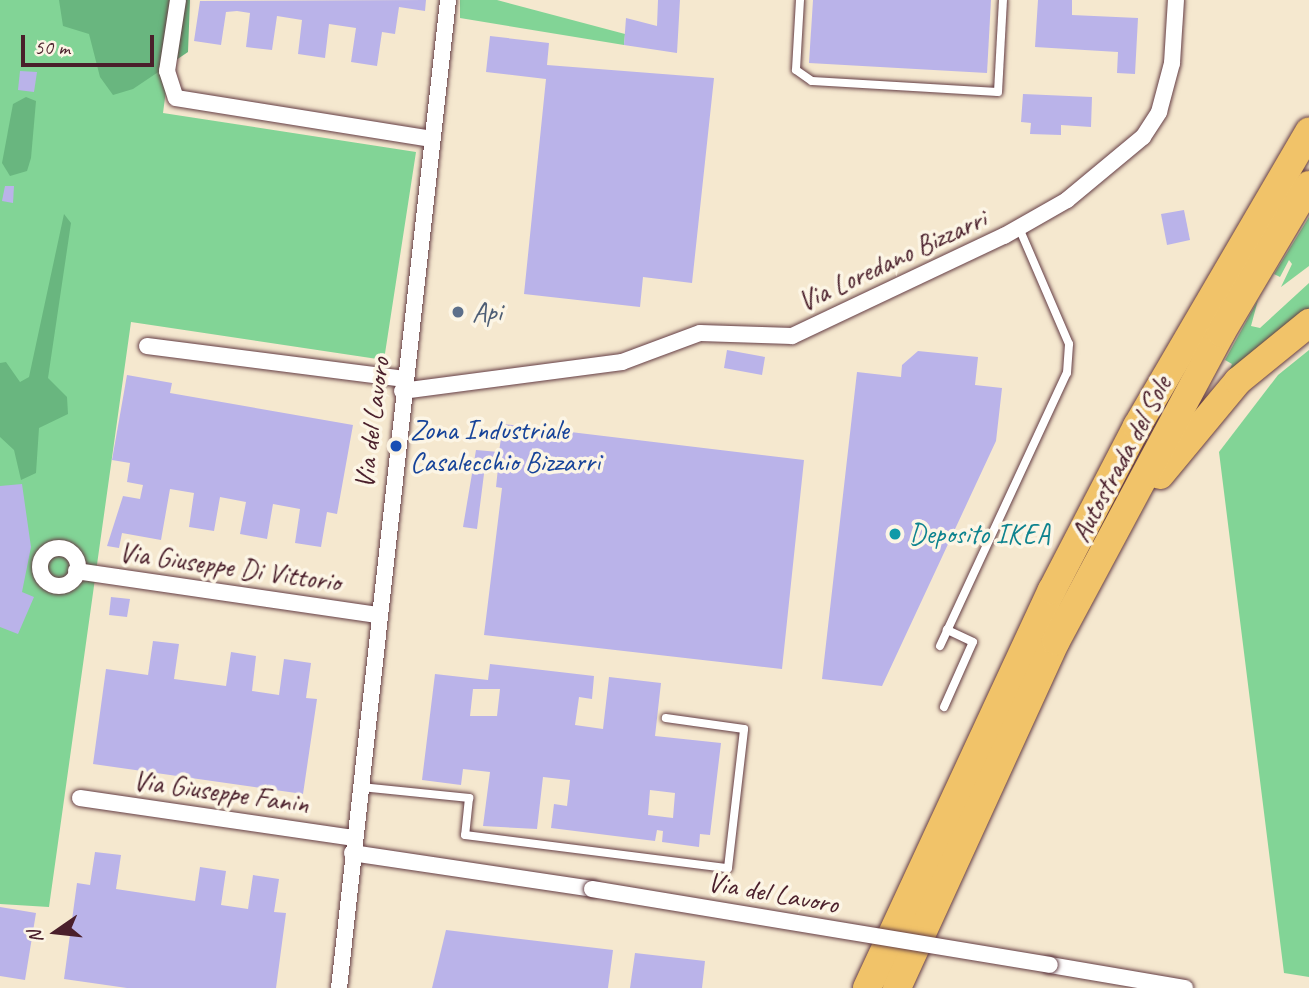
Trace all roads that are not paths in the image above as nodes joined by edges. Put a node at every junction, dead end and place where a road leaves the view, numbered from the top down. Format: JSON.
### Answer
{"nodes":[{"id":1,"x":178,"y":0,"type":"edge"},
{"id":2,"x":449,"y":0,"type":"edge"},
{"id":3,"x":800,"y":0,"type":"edge"},
{"id":4,"x":1003,"y":0,"type":"edge"},
{"id":5,"x":1176,"y":0,"type":"edge"},
{"id":6,"x":1307,"y":133,"type":"edge"},
{"id":7,"x":432,"y":139,"type":"junction"},
{"id":8,"x":1309,"y":185,"type":"edge"},
{"id":9,"x":1019,"y":228,"type":"junction"},
{"id":10,"x":1309,"y":323,"type":"edge"},
{"id":11,"x":147,"y":346,"type":"dead end"},
{"id":12,"x":403,"y":385,"type":"junction"},
{"id":13,"x":1096,"y":564,"type":"junction"},
{"id":14,"x":76,"y":571,"type":"dead end"},
{"id":15,"x":376,"y":615,"type":"junction"},
{"id":16,"x":947,"y":630,"type":"junction"},
{"id":17,"x":940,"y":646,"type":"dead end"},
{"id":18,"x":944,"y":707,"type":"dead end"},
{"id":19,"x":666,"y":718,"type":"dead end"},
{"id":20,"x":358,"y":787,"type":"junction"},
{"id":21,"x":80,"y":798,"type":"dead end"},
{"id":22,"x":353,"y":846,"type":"junction"},
{"id":23,"x":339,"y":988,"type":"edge"},
{"id":24,"x":867,"y":988,"type":"edge"},
{"id":25,"x":897,"y":988,"type":"edge"},
{"id":26,"x":1185,"y":988,"type":"edge"}],
"edges":[{"from":1,"to":7,"type":"street"},
{"from":2,"to":7,"type":"street","name":"Via del Lavoro"},
{"from":3,"to":4,"type":"lane"},
{"from":5,"to":9,"type":"street","name":"Via Loredano Bizzarri"},
{"from":6,"to":24,"type":"highway","name":"Autostrada del Sole"},
{"from":7,"to":12,"type":"street","name":"Via del Lavoro"},
{"from":8,"to":13,"type":"highway","name":"Autostrada del Sole"},
{"from":9,"to":12,"type":"street","name":"Via Loredano Bizzarri"},
{"from":9,"to":16,"type":"lane"},
{"from":10,"to":13,"type":"highway"},
{"from":11,"to":12,"type":"street","name":"Via Loredano Bizzarri"},
{"from":12,"to":15,"type":"street","name":"Via del Lavoro"},
{"from":13,"to":25,"type":"highway","name":"Autostrada del Sole"},
{"from":14,"to":15,"type":"street","name":"Via Giuseppe Di Vittorio"},
{"from":15,"to":20,"type":"street","name":"Via del Lavoro"},
{"from":16,"to":17,"type":"lane"},
{"from":16,"to":18,"type":"lane"},
{"from":19,"to":20,"type":"lane"},
{"from":20,"to":22,"type":"street","name":"Via del Lavoro"},
{"from":21,"to":22,"type":"street","name":"Via Giuseppe Fanin"},
{"from":22,"to":23,"type":"street","name":"Via del Lavoro"},
{"from":22,"to":26,"type":"street","name":"Via del Lavoro","bridge":true}]}
